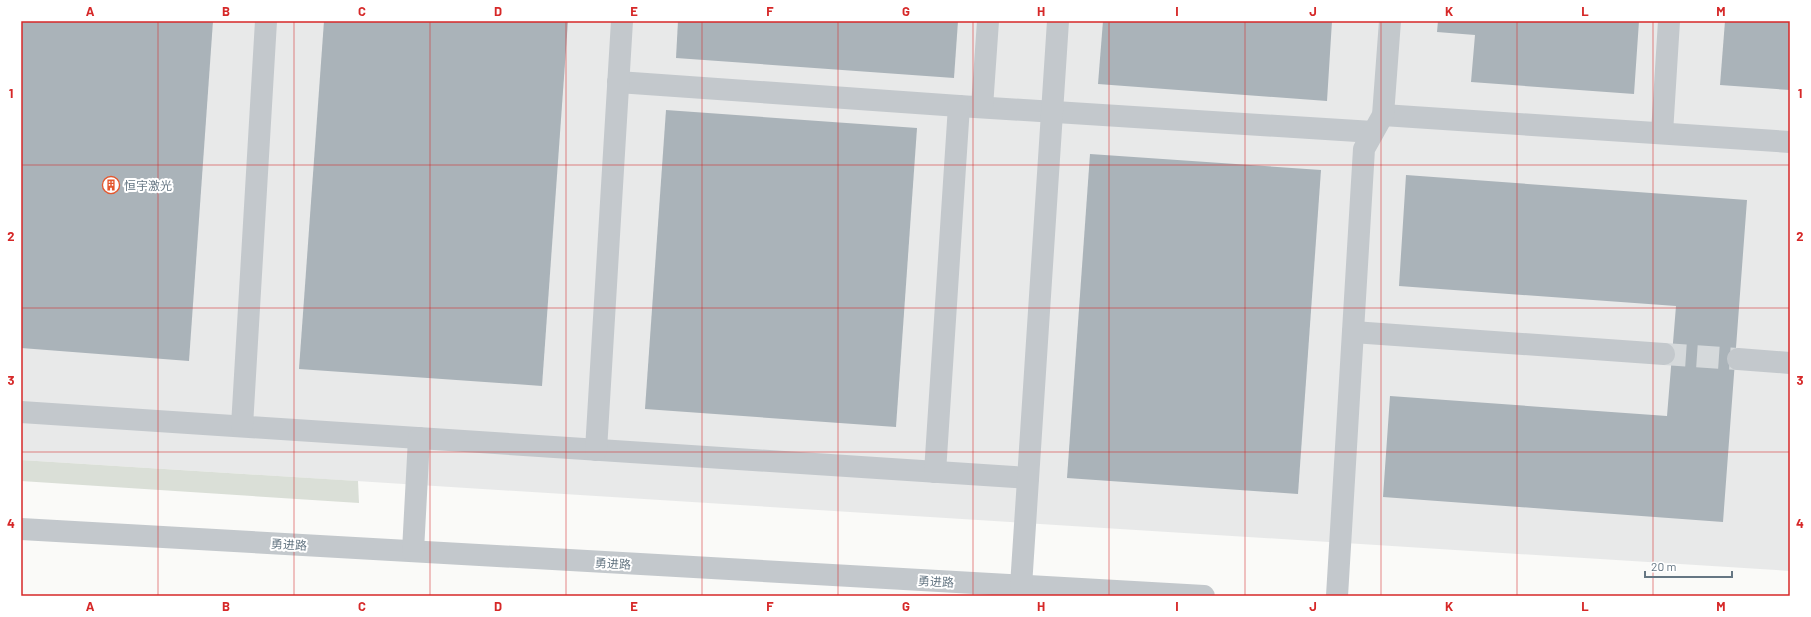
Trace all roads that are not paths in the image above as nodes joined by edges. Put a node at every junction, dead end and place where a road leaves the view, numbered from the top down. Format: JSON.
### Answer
{"nodes":[{"id":1,"x":266,"y":21,"type":"edge"},
{"id":2,"x":622,"y":21,"type":"edge"},
{"id":3,"x":988,"y":21,"type":"edge"},
{"id":4,"x":1058,"y":21,"type":"edge"},
{"id":5,"x":1390,"y":21,"type":"edge"},
{"id":6,"x":1669,"y":21,"type":"edge"},
{"id":7,"x":618,"y":82,"type":"junction"},
{"id":8,"x":960,"y":106,"type":"junction"},
{"id":9,"x":982,"y":107,"type":"junction"},
{"id":10,"x":1052,"y":112,"type":"junction"},
{"id":11,"x":1378,"y":124,"type":"junction"},
{"id":12,"x":1662,"y":134,"type":"junction"},
{"id":13,"x":1790,"y":142,"type":"edge"},
{"id":14,"x":1353,"y":332,"type":"junction"},
{"id":15,"x":1664,"y":354,"type":"tunnel mouth"},
{"id":16,"x":1738,"y":359,"type":"tunnel mouth"},
{"id":17,"x":1790,"y":363,"type":"edge"},
{"id":18,"x":21,"y":412,"type":"edge"},
{"id":19,"x":242,"y":426,"type":"junction"},
{"id":20,"x":419,"y":438,"type":"junction"},
{"id":21,"x":596,"y":450,"type":"junction"},
{"id":22,"x":935,"y":472,"type":"junction"},
{"id":23,"x":1028,"y":478,"type":"junction"},
{"id":24,"x":21,"y":529,"type":"edge"},
{"id":25,"x":413,"y":552,"type":"junction"},
{"id":26,"x":1021,"y":586,"type":"junction"},
{"id":27,"x":1204,"y":596,"type":"edge"},
{"id":28,"x":1337,"y":596,"type":"edge"}],
"edges":[{"from":1,"to":19,"type":"street"},
{"from":2,"to":7,"type":"street"},
{"from":3,"to":9,"type":"street"},
{"from":4,"to":10,"type":"street"},
{"from":5,"to":11,"type":"street"},
{"from":6,"to":12,"type":"street"},
{"from":7,"to":8,"type":"street"},
{"from":7,"to":21,"type":"street"},
{"from":8,"to":9,"type":"street"},
{"from":8,"to":22,"type":"street"},
{"from":9,"to":10,"type":"street"},
{"from":10,"to":11,"type":"street"},
{"from":10,"to":23,"type":"street"},
{"from":11,"to":12,"type":"street"},
{"from":11,"to":14,"type":"street"},
{"from":12,"to":13,"type":"street"},
{"from":14,"to":15,"type":"street"},
{"from":14,"to":28,"type":"street"},
{"from":16,"to":17,"type":"street"},
{"from":18,"to":19,"type":"street"},
{"from":19,"to":20,"type":"street"},
{"from":20,"to":21,"type":"street"},
{"from":20,"to":25,"type":"street"},
{"from":21,"to":22,"type":"street"},
{"from":22,"to":23,"type":"street"},
{"from":23,"to":26,"type":"street"},
{"from":24,"to":25,"type":"street","name":"勇进路"},
{"from":25,"to":26,"type":"street","name":"勇进路"},
{"from":26,"to":27,"type":"street","name":"勇进路"}]}
